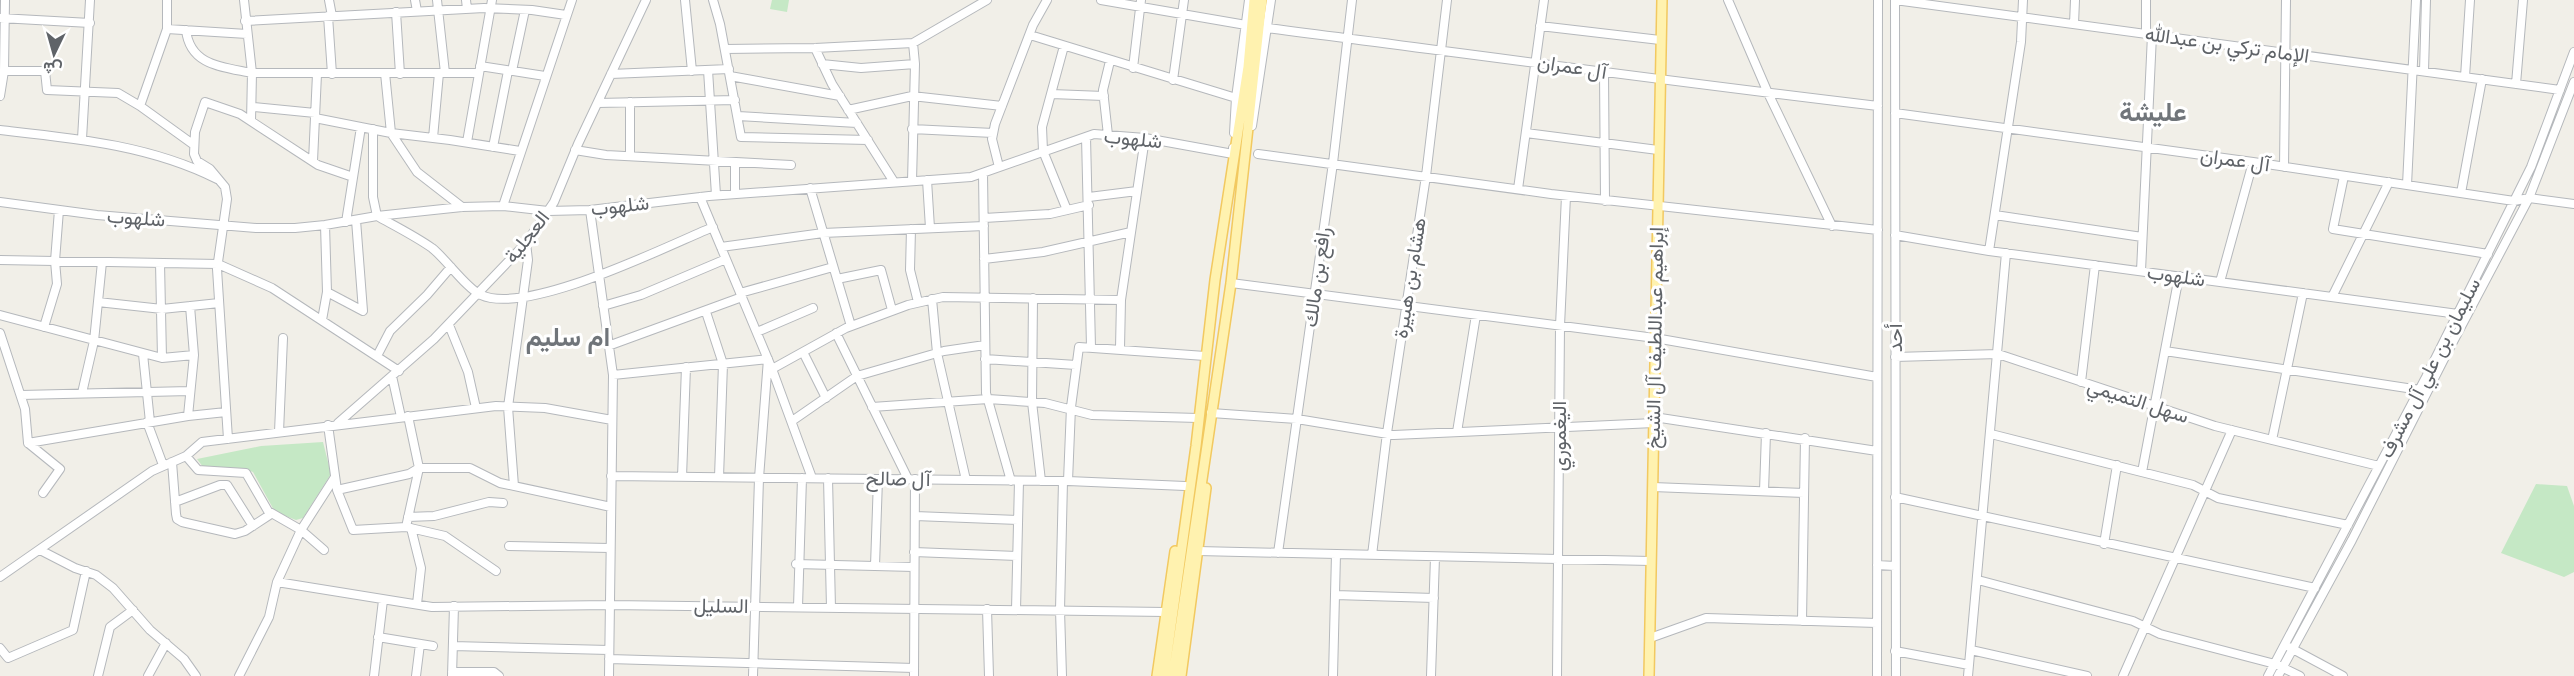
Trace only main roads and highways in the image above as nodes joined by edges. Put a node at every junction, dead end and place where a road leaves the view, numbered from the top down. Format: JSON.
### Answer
{"nodes":[{"id":1,"x":1254,"y":0,"type":"edge"},
{"id":2,"x":1262,"y":0,"type":"edge"},
{"id":3,"x":1662,"y":0,"type":"edge"},
{"id":4,"x":1252,"y":68,"type":"junction"},
{"id":5,"x":1211,"y":413,"type":"junction"},
{"id":6,"x":1198,"y":418,"type":"junction"},
{"id":7,"x":1201,"y":446,"type":"junction"},
{"id":8,"x":1157,"y":676,"type":"edge"},
{"id":9,"x":1164,"y":676,"type":"edge"},
{"id":10,"x":1173,"y":676,"type":"edge"},
{"id":11,"x":1181,"y":676,"type":"edge"},
{"id":12,"x":1649,"y":676,"type":"edge"}],
"edges":[{"from":1,"to":4,"type":"main road"},
{"from":2,"to":4,"type":"main road"},
{"from":3,"to":12,"type":"main road","name":"إبراهيم عبداللطيف آل الشيخ"},
{"from":4,"to":5,"type":"main road"},
{"from":4,"to":6,"type":"main road"},
{"from":5,"to":7,"type":"main road"},
{"from":5,"to":11,"type":"main road"},
{"from":6,"to":7,"type":"main road"},
{"from":6,"to":8,"type":"main road"},
{"from":7,"to":9,"type":"main road"},
{"from":7,"to":10,"type":"main road"}]}
